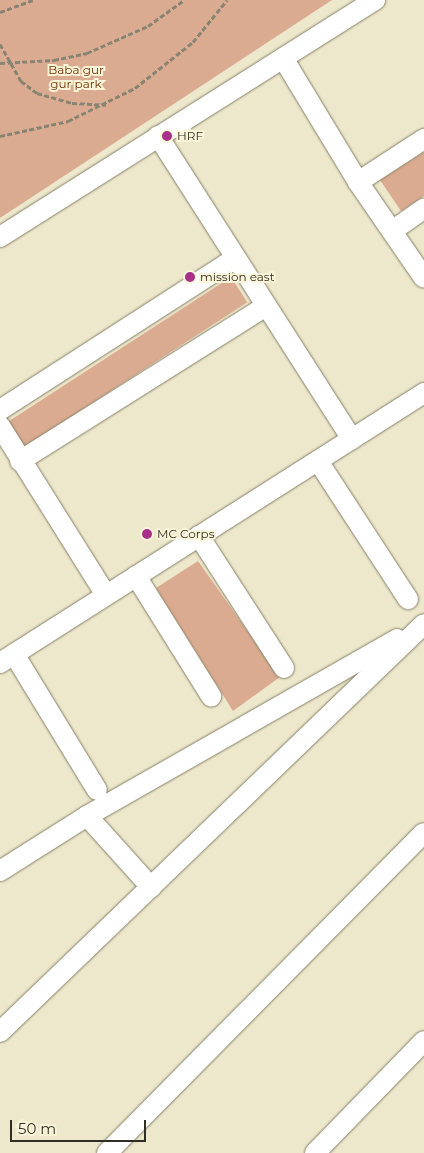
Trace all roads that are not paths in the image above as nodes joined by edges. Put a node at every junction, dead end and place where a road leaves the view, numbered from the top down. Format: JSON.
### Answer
{"nodes":[{"id":1,"x":375,"y":0,"type":"edge"},
{"id":2,"x":283,"y":58,"type":"junction"},
{"id":3,"x":158,"y":136,"type":"junction"},
{"id":4,"x":424,"y":139,"type":"edge"},
{"id":5,"x":358,"y":182,"type":"junction"},
{"id":6,"x":424,"y":210,"type":"edge"},
{"id":7,"x":392,"y":230,"type":"junction"},
{"id":8,"x":0,"y":237,"type":"edge"},
{"id":9,"x":234,"y":258,"type":"junction"},
{"id":10,"x":424,"y":278,"type":"edge"},
{"id":11,"x":266,"y":306,"type":"junction"},
{"id":12,"x":424,"y":393,"type":"edge"},
{"id":13,"x":0,"y":410,"type":"edge"},
{"id":14,"x":0,"y":426,"type":"edge"},
{"id":15,"x":352,"y":439,"type":"junction"},
{"id":16,"x":20,"y":461,"type":"junction"},
{"id":17,"x":318,"y":461,"type":"junction"},
{"id":18,"x":199,"y":536,"type":"junction"},
{"id":19,"x":136,"y":576,"type":"junction"},
{"id":20,"x":106,"y":595,"type":"junction"},
{"id":21,"x":408,"y":599,"type":"dead end"},
{"id":22,"x":423,"y":626,"type":"edge"},
{"id":23,"x":7,"y":658,"type":"edge"},
{"id":24,"x":284,"y":668,"type":"dead end"},
{"id":25,"x":211,"y":696,"type":"dead end"},
{"id":26,"x":96,"y":790,"type":"dead end"},
{"id":27,"x":87,"y":816,"type":"junction"},
{"id":28,"x":424,"y":833,"type":"edge"},
{"id":29,"x":0,"y":871,"type":"edge"},
{"id":30,"x":151,"y":886,"type":"junction"},
{"id":31,"x":0,"y":1032,"type":"edge"},
{"id":32,"x":424,"y":1041,"type":"edge"},
{"id":33,"x":107,"y":1153,"type":"edge"},
{"id":34,"x":315,"y":1153,"type":"edge"}],
"edges":[{"from":1,"to":2,"type":"street"},
{"from":2,"to":3,"type":"street"},
{"from":2,"to":5,"type":"street"},
{"from":3,"to":8,"type":"street"},
{"from":3,"to":9,"type":"street"},
{"from":4,"to":5,"type":"street"},
{"from":5,"to":7,"type":"street"},
{"from":6,"to":7,"type":"street"},
{"from":7,"to":10,"type":"street"},
{"from":9,"to":11,"type":"street"},
{"from":9,"to":13,"type":"street"},
{"from":11,"to":15,"type":"street"},
{"from":11,"to":16,"type":"street"},
{"from":12,"to":15,"type":"street"},
{"from":14,"to":16,"type":"street"},
{"from":15,"to":17,"type":"street"},
{"from":16,"to":20,"type":"street"},
{"from":17,"to":18,"type":"street"},
{"from":17,"to":21,"type":"street"},
{"from":18,"to":19,"type":"street"},
{"from":18,"to":24,"type":"street"},
{"from":19,"to":20,"type":"street"},
{"from":19,"to":25,"type":"street"},
{"from":20,"to":23,"type":"street"},
{"from":22,"to":27,"type":"street"},
{"from":22,"to":30,"type":"street"},
{"from":23,"to":26,"type":"street"},
{"from":27,"to":29,"type":"street"},
{"from":27,"to":30,"type":"street"},
{"from":28,"to":33,"type":"street"},
{"from":30,"to":31,"type":"street"},
{"from":32,"to":34,"type":"street"}]}
